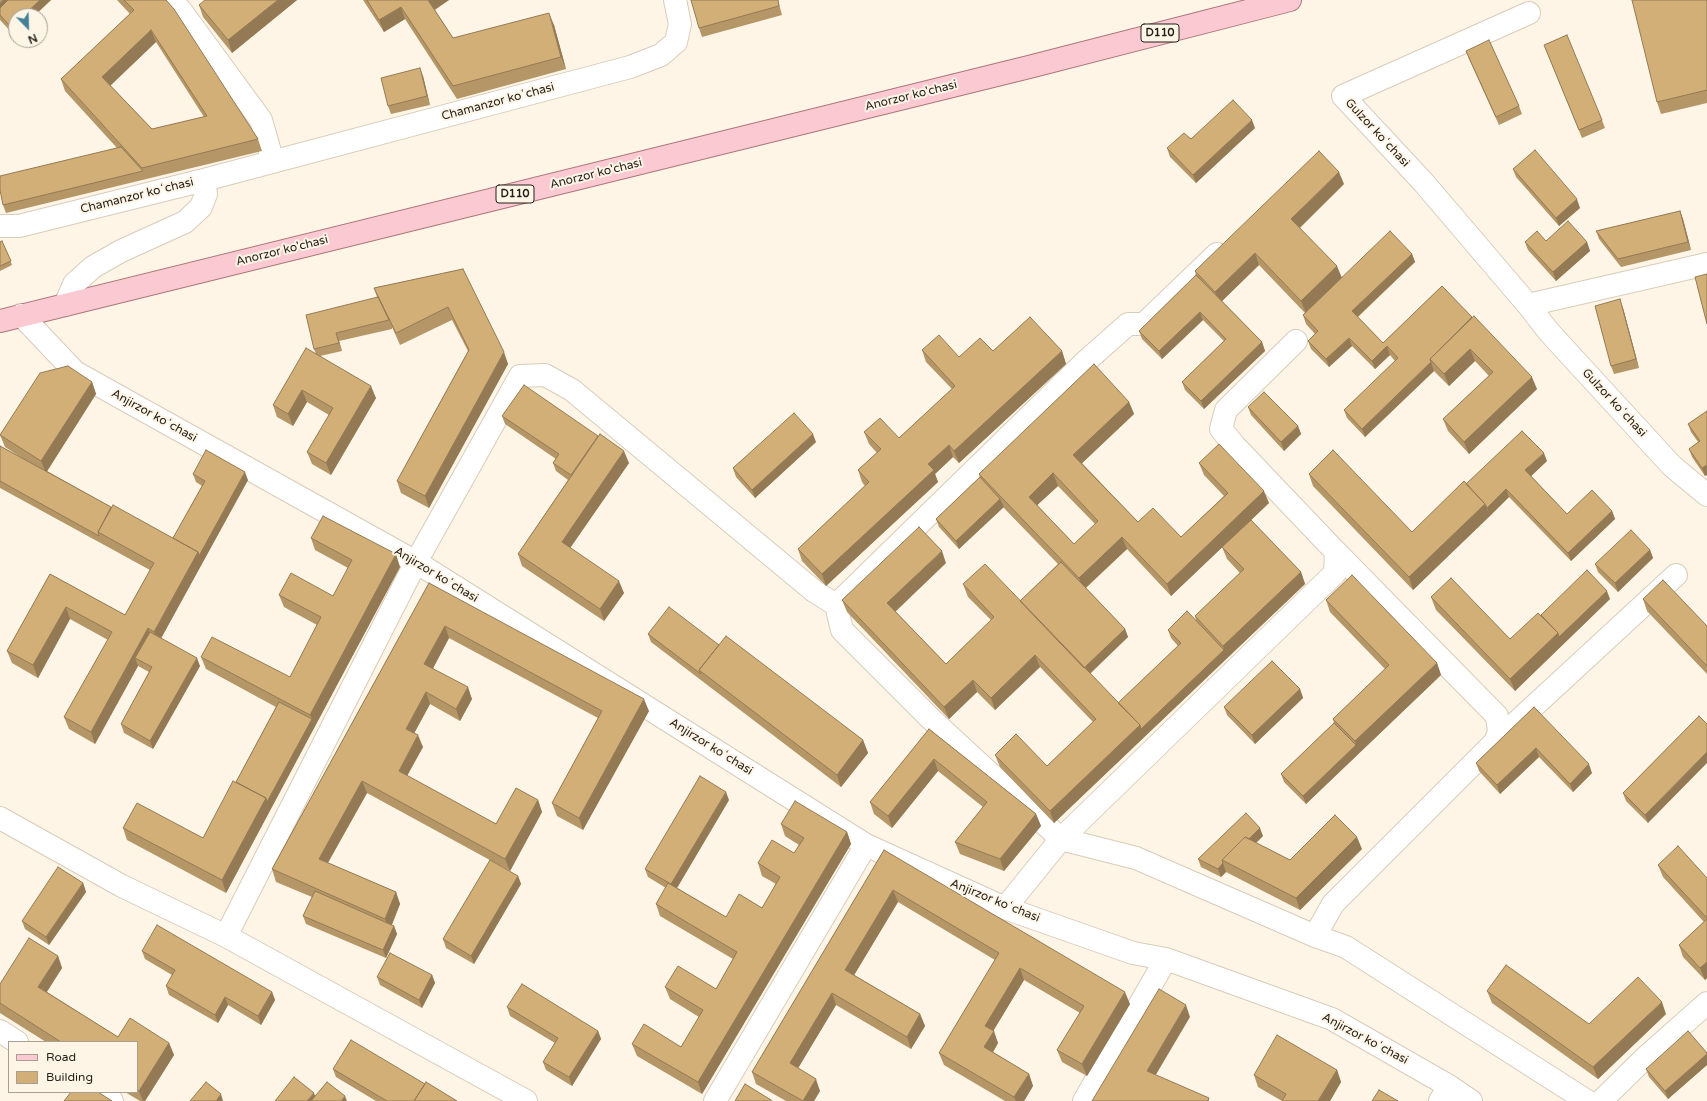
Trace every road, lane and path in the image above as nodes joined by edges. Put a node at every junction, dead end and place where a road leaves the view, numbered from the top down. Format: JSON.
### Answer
{"nodes":[{"id":1,"x":172,"y":0,"type":"edge"},
{"id":2,"x":675,"y":0,"type":"edge"},
{"id":3,"x":1290,"y":0,"type":"edge"},
{"id":4,"x":1529,"y":13,"type":"dead end"},
{"id":5,"x":273,"y":162,"type":"junction"},
{"id":6,"x":204,"y":180,"type":"junction"},
{"id":7,"x":0,"y":226,"type":"edge"},
{"id":8,"x":1228,"y":242,"type":"edge"},
{"id":9,"x":1707,"y":264,"type":"edge"},
{"id":10,"x":65,"y":305,"type":"junction"},
{"id":11,"x":1528,"y":305,"type":"junction"},
{"id":12,"x":21,"y":315,"type":"junction"},
{"id":13,"x":0,"y":321,"type":"edge"},
{"id":14,"x":1296,"y":341,"type":"dead end"},
{"id":15,"x":1707,"y":495,"type":"edge"},
{"id":16,"x":1336,"y":552,"type":"junction"},
{"id":17,"x":416,"y":562,"type":"junction"},
{"id":18,"x":1676,"y":575,"type":"dead end"},
{"id":19,"x":836,"y":605,"type":"junction"},
{"id":20,"x":1495,"y":742,"type":"junction"},
{"id":21,"x":0,"y":818,"type":"edge"},
{"id":22,"x":1061,"y":839,"type":"junction"},
{"id":23,"x":866,"y":845,"type":"junction"},
{"id":24,"x":1005,"y":908,"type":"junction"},
{"id":25,"x":226,"y":936,"type":"junction"},
{"id":26,"x":1315,"y":936,"type":"junction"},
{"id":27,"x":1166,"y":959,"type":"junction"},
{"id":28,"x":1707,"y":1003,"type":"edge"},
{"id":29,"x":0,"y":1031,"type":"edge"},
{"id":30,"x":15,"y":1041,"type":"edge"},
{"id":31,"x":100,"y":1093,"type":"edge"},
{"id":32,"x":1445,"y":1093,"type":"edge"},
{"id":33,"x":112,"y":1101,"type":"edge"},
{"id":34,"x":526,"y":1101,"type":"edge"},
{"id":35,"x":716,"y":1101,"type":"edge"},
{"id":36,"x":1084,"y":1101,"type":"edge"},
{"id":37,"x":1471,"y":1101,"type":"edge"},
{"id":38,"x":1587,"y":1101,"type":"edge"},
{"id":39,"x":1601,"y":1101,"type":"edge"}],
"edges":[{"from":1,"to":5,"type":"street"},
{"from":2,"to":5,"type":"street","name":"Chamanzor koʻchasi"},
{"from":3,"to":10,"type":"main road","name":"Anorzor ko'chasi","number":"D110"},
{"from":4,"to":11,"type":"street","name":"Gulzor koʻchasi"},
{"from":5,"to":6,"type":"street","name":"Chamanzor koʻchasi"},
{"from":6,"to":7,"type":"street","name":"Chamanzor koʻchasi"},
{"from":6,"to":10,"type":"street"},
{"from":8,"to":19,"type":"street"},
{"from":9,"to":11,"type":"street"},
{"from":10,"to":12,"type":"main road","name":"Anorzor ko'chasi","number":"D110"},
{"from":11,"to":15,"type":"street","name":"Gulzor koʻchasi"},
{"from":12,"to":13,"type":"main road","name":"Anorzor ko'chasi","number":"D110"},
{"from":12,"to":17,"type":"street","name":"Anjirzor koʻchasi"},
{"from":14,"to":16,"type":"street"},
{"from":16,"to":20,"type":"street"},
{"from":16,"to":22,"type":"street"},
{"from":17,"to":19,"type":"street"},
{"from":17,"to":23,"type":"street","name":"Anjirzor koʻchasi"},
{"from":17,"to":25,"type":"street"},
{"from":18,"to":20,"type":"street"},
{"from":19,"to":22,"type":"street"},
{"from":20,"to":26,"type":"street"},
{"from":21,"to":25,"type":"street"},
{"from":22,"to":24,"type":"street"},
{"from":22,"to":26,"type":"street"},
{"from":23,"to":24,"type":"street","name":"Anjirzor koʻchasi"},
{"from":23,"to":35,"type":"street"},
{"from":24,"to":27,"type":"street","name":"Anjirzor koʻchasi"},
{"from":25,"to":34,"type":"street"},
{"from":26,"to":38,"type":"street"},
{"from":27,"to":32,"type":"street","name":"Anjirzor koʻchasi"},
{"from":27,"to":36,"type":"street"},
{"from":28,"to":39,"type":"street"},
{"from":29,"to":30,"type":"street"},
{"from":31,"to":33,"type":"street"},
{"from":32,"to":37,"type":"street","name":"Anjirzor koʻchasi"}]}
